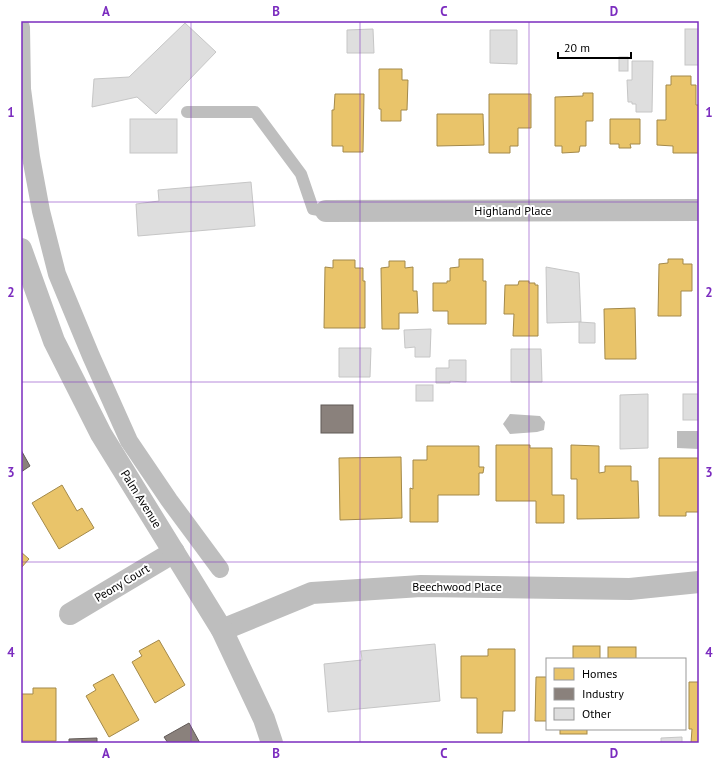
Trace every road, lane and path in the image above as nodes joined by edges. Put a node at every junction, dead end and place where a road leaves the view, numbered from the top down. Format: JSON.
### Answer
{"nodes":[{"id":1,"x":21,"y":28,"type":"edge"},
{"id":2,"x":187,"y":112,"type":"dead end"},
{"id":3,"x":699,"y":210,"type":"edge"},
{"id":4,"x":326,"y":211,"type":"joint"},
{"id":5,"x":21,"y":249,"type":"edge"},
{"id":6,"x":174,"y":552,"type":"junction"},
{"id":7,"x":220,"y":569,"type":"dead end"},
{"id":8,"x":699,"y":582,"type":"edge"},
{"id":9,"x":70,"y":614,"type":"dead end"},
{"id":10,"x":222,"y":630,"type":"junction"},
{"id":11,"x":272,"y":743,"type":"edge"}],
"edges":[{"from":1,"to":7,"type":"street"},
{"from":2,"to":4,"type":"lane"},
{"from":3,"to":4,"type":"street","name":"Highland Place"},
{"from":5,"to":6,"type":"street","name":"Palm Avenue"},
{"from":6,"to":9,"type":"street","name":"Peony Court"},
{"from":6,"to":10,"type":"street","name":"Palm Avenue"},
{"from":8,"to":10,"type":"street","name":"Beechwood Place"},
{"from":10,"to":11,"type":"street","name":"Palm Avenue"}]}
